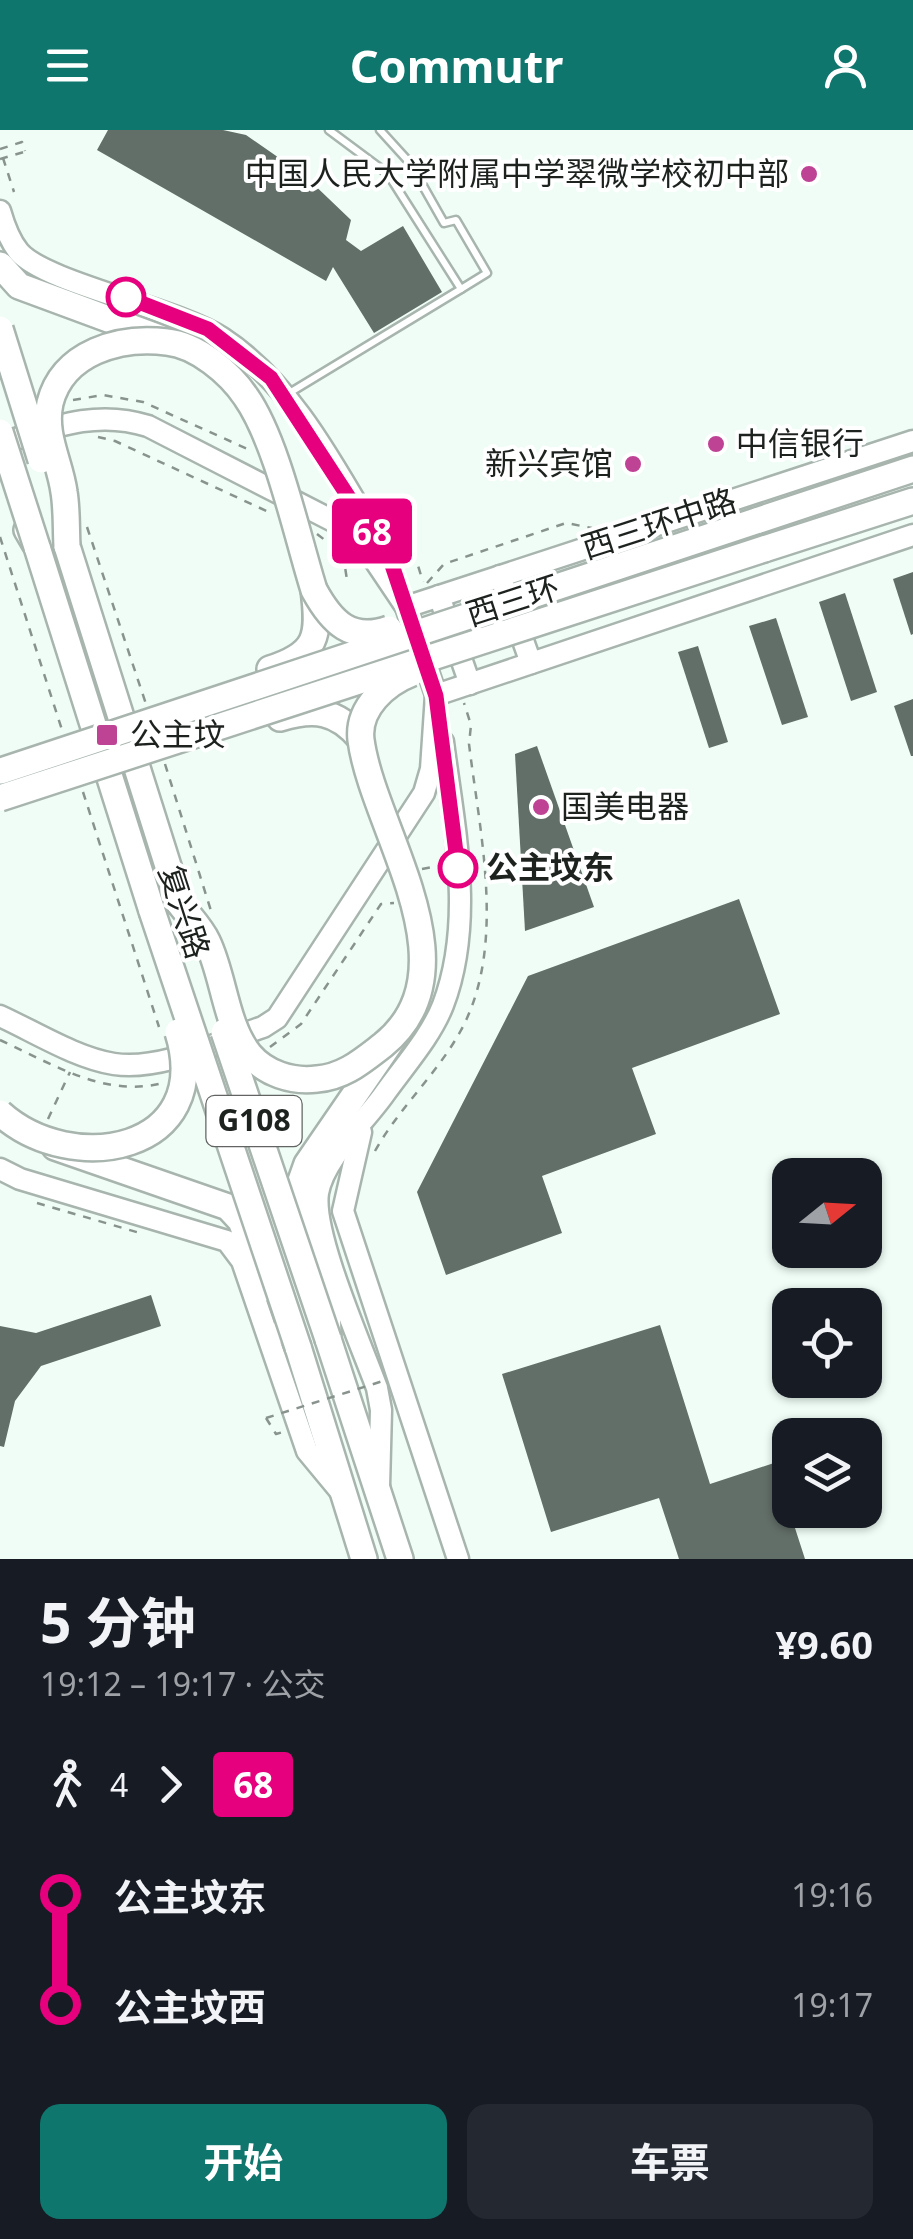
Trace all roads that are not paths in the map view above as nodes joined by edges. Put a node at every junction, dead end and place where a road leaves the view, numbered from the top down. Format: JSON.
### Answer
{"nodes":[{"id":1,"x":329,"y":130,"type":"edge"},
{"id":2,"x":380,"y":130,"type":"edge"},
{"id":3,"x":0,"y":211,"type":"edge"},
{"id":4,"x":0,"y":265,"type":"edge"},
{"id":5,"x":460,"y":289,"type":"junction"},
{"id":6,"x":0,"y":329,"type":"edge"},
{"id":7,"x":169,"y":342,"type":"junction"},
{"id":8,"x":285,"y":396,"type":"junction"},
{"id":9,"x":0,"y":432,"type":"edge"},
{"id":10,"x":913,"y":441,"type":"edge"},
{"id":11,"x":0,"y":444,"type":"edge"},
{"id":12,"x":913,"y":469,"type":"edge"},
{"id":13,"x":0,"y":472,"type":"edge"},
{"id":14,"x":913,"y":501,"type":"edge"},
{"id":15,"x":913,"y":535,"type":"edge"},
{"id":16,"x":68,"y":546,"type":"junction"},
{"id":17,"x":37,"y":547,"type":"junction"},
{"id":18,"x":500,"y":576,"type":"junction"},
{"id":19,"x":314,"y":590,"type":"junction"},
{"id":20,"x":439,"y":596,"type":"junction"},
{"id":21,"x":406,"y":607,"type":"junction"},
{"id":22,"x":450,"y":636,"type":"junction"},
{"id":23,"x":530,"y":663,"type":"junction"},
{"id":24,"x":470,"y":684,"type":"junction"},
{"id":25,"x":436,"y":696,"type":"junction"},
{"id":26,"x":222,"y":712,"type":"junction"},
{"id":27,"x":360,"y":738,"type":"junction"},
{"id":28,"x":2,"y":785,"type":"edge"},
{"id":29,"x":180,"y":904,"type":"junction"},
{"id":30,"x":152,"y":912,"type":"junction"},
{"id":31,"x":0,"y":1016,"type":"edge"},
{"id":32,"x":398,"y":1033,"type":"junction"},
{"id":33,"x":0,"y":1113,"type":"edge"},
{"id":34,"x":362,"y":1126,"type":"junction"},
{"id":35,"x":41,"y":1141,"type":"junction"},
{"id":36,"x":0,"y":1169,"type":"edge"},
{"id":37,"x":328,"y":1339,"type":"junction"},
{"id":38,"x":298,"y":1346,"type":"junction"},
{"id":39,"x":379,"y":1492,"type":"junction"},
{"id":40,"x":345,"y":1498,"type":"junction"},
{"id":41,"x":364,"y":1559,"type":"edge"},
{"id":42,"x":400,"y":1559,"type":"edge"},
{"id":43,"x":458,"y":1559,"type":"edge"}],
"edges":[{"from":1,"to":5,"type":"lane"},
{"from":2,"to":5,"type":"lane"},
{"from":3,"to":8,"type":"street"},
{"from":4,"to":7,"type":"highway"},
{"from":5,"to":8,"type":"lane"},
{"from":6,"to":16,"type":"highway","name":"复兴路","number":"G108","bridge":true},
{"from":7,"to":16,"type":"highway","bridge":true},
{"from":7,"to":19,"type":"highway","bridge":true},
{"from":8,"to":21,"type":"street"},
{"from":9,"to":17,"type":"highway","name":"复兴路","number":"G108","bridge":true},
{"from":10,"to":18,"type":"street","name":"西三环中路"},
{"from":11,"to":21,"type":"street"},
{"from":12,"to":22,"type":"highway","name":"西三环","bridge":true},
{"from":13,"to":17,"type":"highway","bridge":true},
{"from":14,"to":22,"type":"highway","name":"西三环","bridge":true},
{"from":15,"to":23,"type":"street"},
{"from":16,"to":29,"type":"highway","name":"复兴路","number":"G108"},
{"from":17,"to":30,"type":"highway","name":"复兴路","number":"G108"},
{"from":18,"to":20,"type":"street","name":"西三环中路"},
{"from":18,"to":23,"type":"street"},
{"from":19,"to":22,"type":"highway","bridge":true},
{"from":19,"to":26,"type":"highway","bridge":true},
{"from":20,"to":21,"type":"street","name":"西三环中路"},
{"from":20,"to":24,"type":"street"},
{"from":21,"to":25,"type":"street"},
{"from":22,"to":26,"type":"highway","name":"西三环","bridge":true},
{"from":22,"to":27,"type":"highway","bridge":true},
{"from":23,"to":24,"type":"street"},
{"from":24,"to":25,"type":"street"},
{"from":25,"to":31,"type":"street"},
{"from":25,"to":34,"type":"street","name":"复兴路"},
{"from":26,"to":27,"type":"highway","bridge":true},
{"from":26,"to":28,"type":"highway","name":"西三环","bridge":true},
{"from":27,"to":32,"type":"highway","bridge":true},
{"from":29,"to":32,"type":"highway","bridge":true},
{"from":29,"to":37,"type":"highway","name":"复兴路","number":"G108","bridge":true},
{"from":30,"to":35,"type":"highway","bridge":true},
{"from":30,"to":38,"type":"highway","name":"复兴路","number":"G108","bridge":true},
{"from":32,"to":37,"type":"highway","bridge":true},
{"from":33,"to":35,"type":"highway","bridge":true},
{"from":34,"to":39,"type":"street","name":"复兴路"},
{"from":34,"to":43,"type":"street","name":"复兴路"},
{"from":35,"to":38,"type":"highway","bridge":true},
{"from":36,"to":40,"type":"street","name":"复兴路"},
{"from":37,"to":39,"type":"highway","name":"复兴路","number":"G108"},
{"from":38,"to":40,"type":"highway","name":"复兴路","number":"G108"},
{"from":39,"to":42,"type":"highway","name":"复兴路","number":"G108"},
{"from":40,"to":41,"type":"highway","name":"复兴路","number":"G108"}]}
